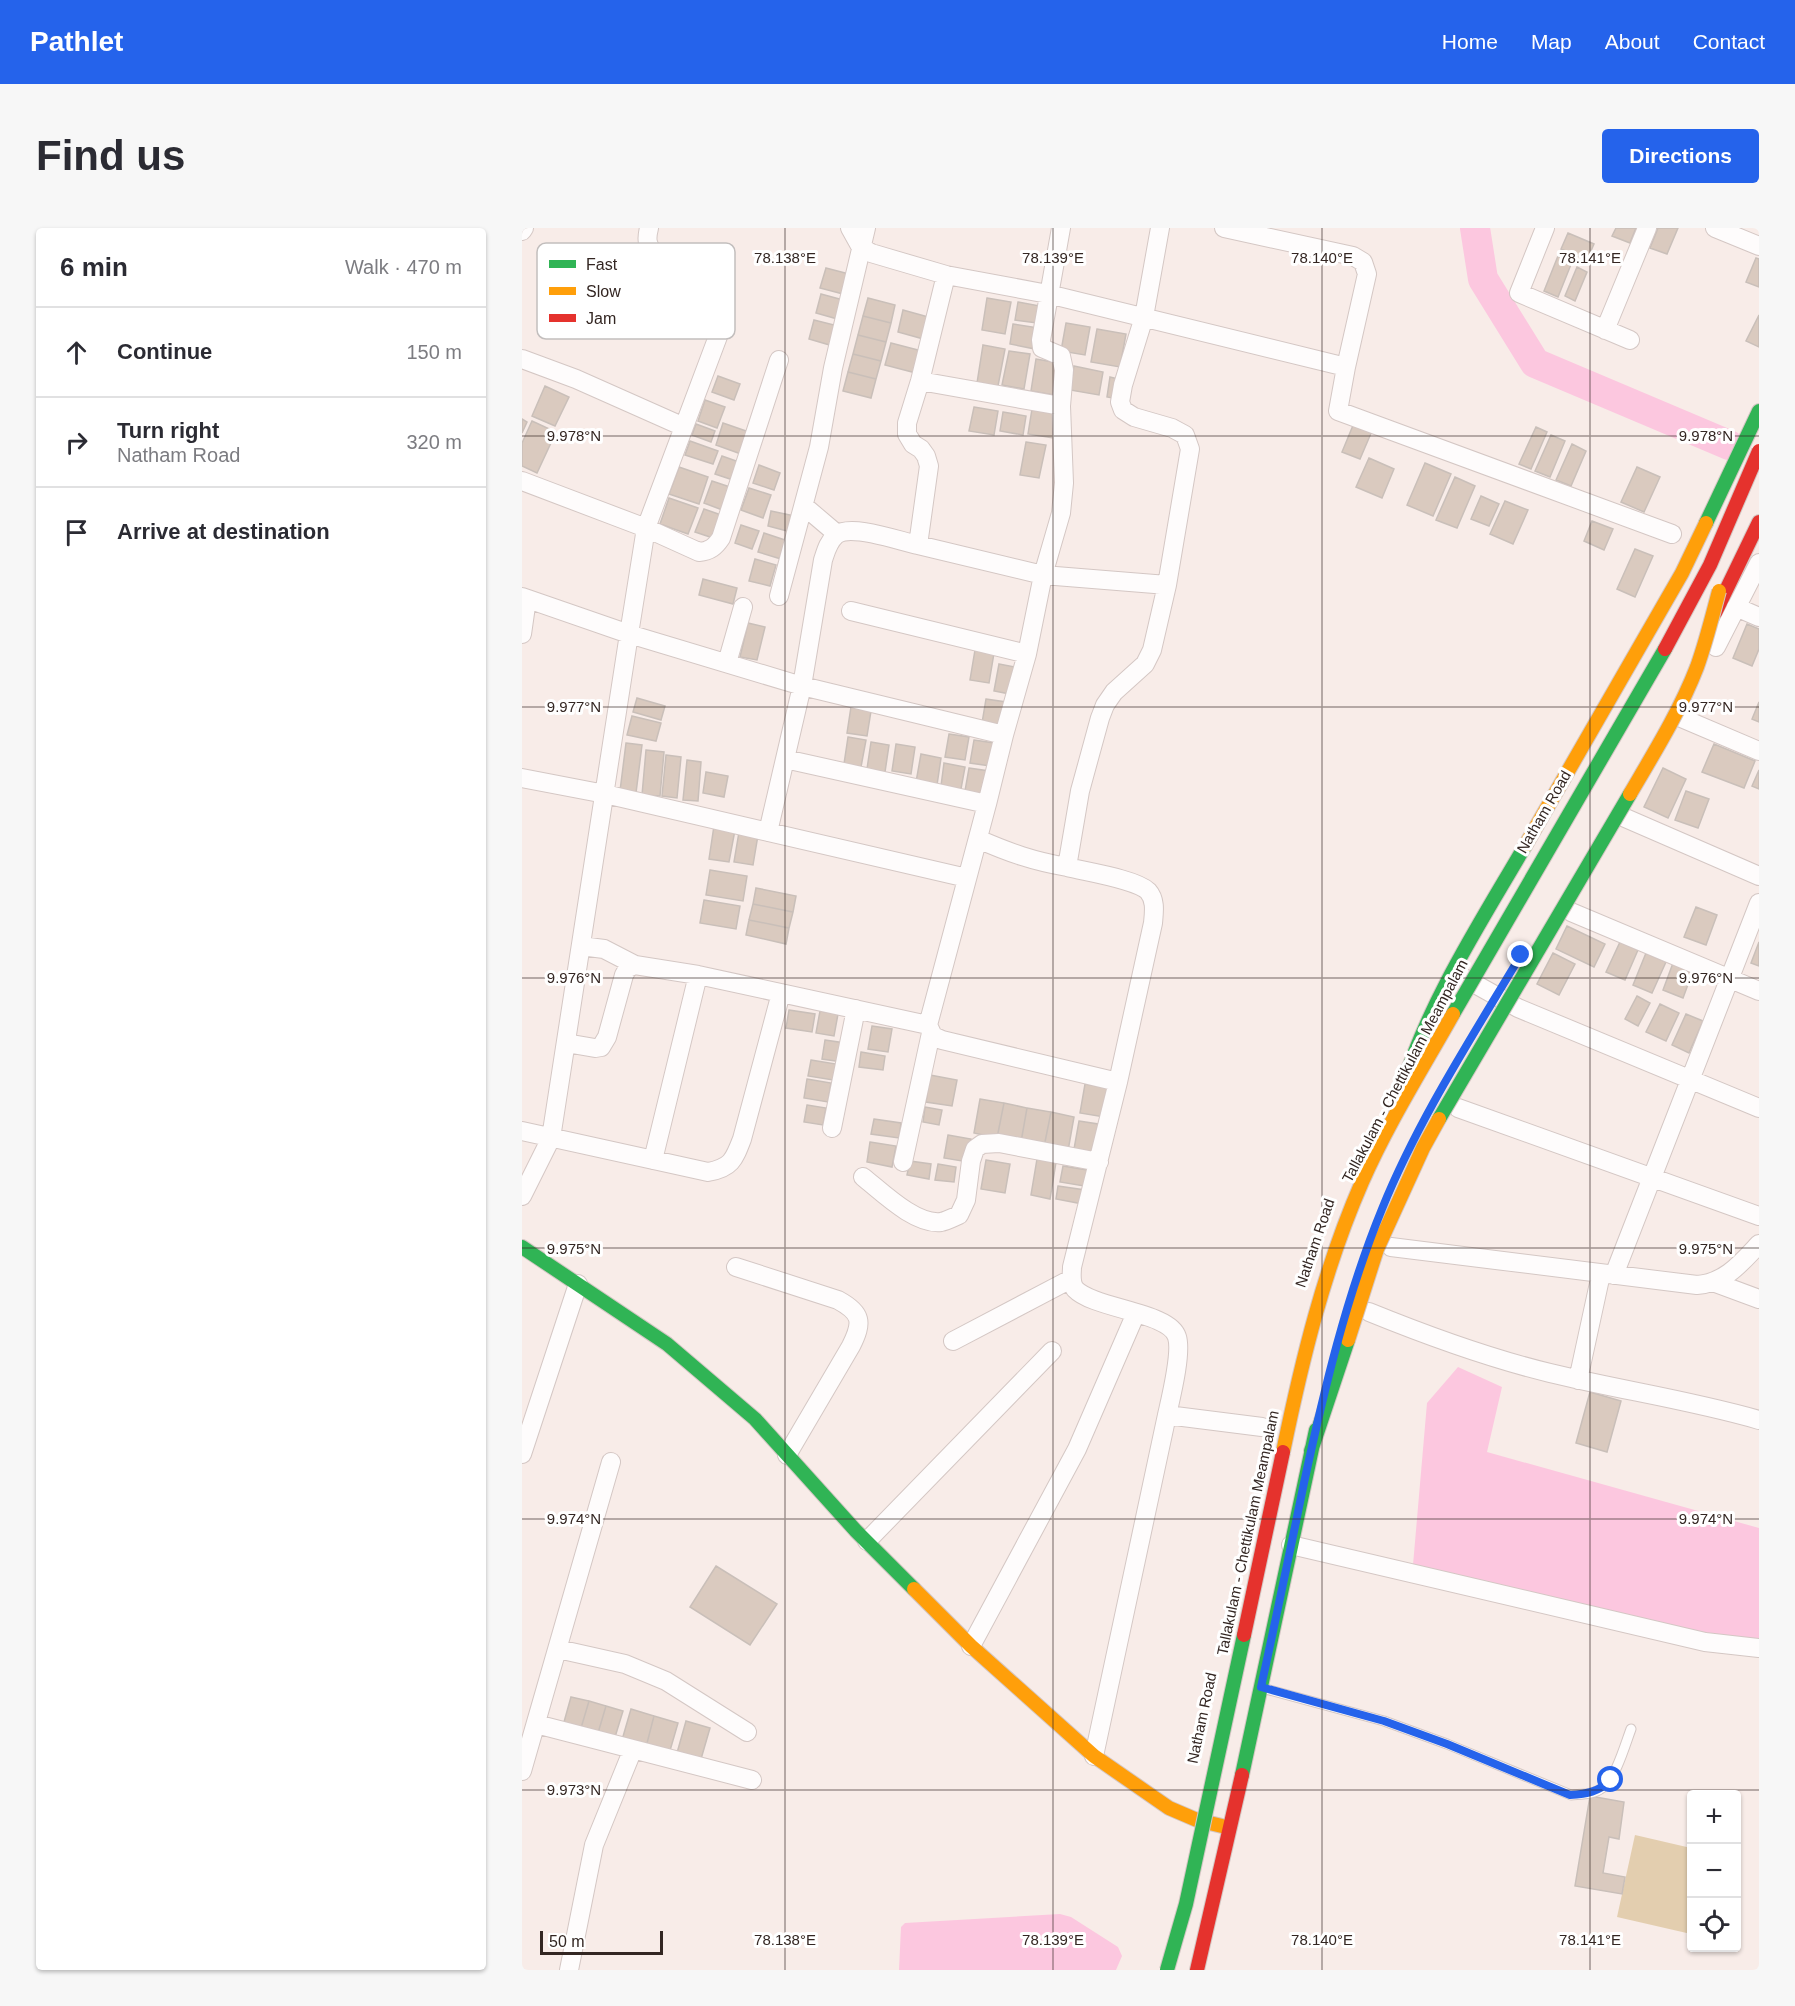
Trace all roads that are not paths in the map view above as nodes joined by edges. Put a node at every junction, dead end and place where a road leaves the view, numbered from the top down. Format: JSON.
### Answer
{"nodes":[{"id":1,"x":850,"y":228,"type":"edge"},
{"id":2,"x":866,"y":228,"type":"edge"},
{"id":3,"x":1061,"y":228,"type":"edge"},
{"id":4,"x":1160,"y":228,"type":"edge"},
{"id":5,"x":1224,"y":228,"type":"edge"},
{"id":6,"x":1545,"y":228,"type":"edge"},
{"id":7,"x":1647,"y":228,"type":"edge"},
{"id":8,"x":1715,"y":228,"type":"edge"},
{"id":9,"x":861,"y":246,"type":"junction"},
{"id":10,"x":1759,"y":246,"type":"edge"},
{"id":11,"x":946,"y":275,"type":"junction"},
{"id":12,"x":1048,"y":294,"type":"junction"},
{"id":13,"x":1144,"y":317,"type":"junction"},
{"id":14,"x":1605,"y":330,"type":"junction"},
{"id":15,"x":717,"y":339,"type":"edge"},
{"id":16,"x":1630,"y":340,"type":"dead end"},
{"id":17,"x":522,"y":359,"type":"edge"},
{"id":18,"x":779,"y":360,"type":"dead end"},
{"id":19,"x":1346,"y":367,"type":"junction"},
{"id":20,"x":920,"y":381,"type":"junction"},
{"id":21,"x":1061,"y":406,"type":"junction"},
{"id":22,"x":1759,"y":411,"type":"edge"},
{"id":23,"x":684,"y":427,"type":"junction"},
{"id":24,"x":1759,"y":434,"type":"edge"},
{"id":25,"x":1759,"y":451,"type":"edge"},
{"id":26,"x":522,"y":481,"type":"edge"},
{"id":27,"x":804,"y":506,"type":"junction"},
{"id":28,"x":1759,"y":506,"type":"edge"},
{"id":29,"x":1759,"y":522,"type":"edge"},
{"id":30,"x":646,"y":528,"type":"junction"},
{"id":31,"x":837,"y":534,"type":"junction"},
{"id":32,"x":1672,"y":534,"type":"dead end"},
{"id":33,"x":918,"y":545,"type":"junction"},
{"id":34,"x":1759,"y":563,"type":"edge"},
{"id":35,"x":1044,"y":575,"type":"junction"},
{"id":36,"x":1167,"y":585,"type":"junction"},
{"id":37,"x":1719,"y":591,"type":"junction"},
{"id":38,"x":779,"y":596,"type":"dead end"},
{"id":39,"x":525,"y":598,"type":"edge"},
{"id":40,"x":743,"y":607,"type":"dead end"},
{"id":41,"x":1736,"y":607,"type":"junction"},
{"id":42,"x":851,"y":611,"type":"dead end"},
{"id":43,"x":1759,"y":617,"type":"edge"},
{"id":44,"x":522,"y":633,"type":"edge"},
{"id":45,"x":629,"y":634,"type":"junction"},
{"id":46,"x":1027,"y":654,"type":"junction"},
{"id":47,"x":1686,"y":655,"type":"dead end"},
{"id":48,"x":727,"y":663,"type":"junction"},
{"id":49,"x":802,"y":686,"type":"junction"},
{"id":50,"x":1679,"y":717,"type":"junction"},
{"id":51,"x":1656,"y":721,"type":"dead end"},
{"id":52,"x":1004,"y":735,"type":"junction"},
{"id":53,"x":1759,"y":751,"type":"edge"},
{"id":54,"x":784,"y":759,"type":"junction"},
{"id":55,"x":522,"y":778,"type":"edge"},
{"id":56,"x":604,"y":794,"type":"junction"},
{"id":57,"x":987,"y":804,"type":"junction"},
{"id":58,"x":1623,"y":816,"type":"junction"},
{"id":59,"x":1596,"y":825,"type":"dead end"},
{"id":60,"x":768,"y":832,"type":"junction"},
{"id":61,"x":978,"y":839,"type":"junction"},
{"id":62,"x":1067,"y":867,"type":"junction"},
{"id":63,"x":1759,"y":876,"type":"edge"},
{"id":64,"x":967,"y":878,"type":"junction"},
{"id":65,"x":1759,"y":903,"type":"edge"},
{"id":66,"x":1570,"y":912,"type":"junction"},
{"id":67,"x":581,"y":946,"type":"junction"},
{"id":68,"x":635,"y":965,"type":"junction"},
{"id":69,"x":698,"y":975,"type":"junction"},
{"id":70,"x":1466,"y":979,"type":"junction"},
{"id":71,"x":1730,"y":979,"type":"junction"},
{"id":72,"x":1497,"y":988,"type":"junction"},
{"id":73,"x":1759,"y":991,"type":"edge"},
{"id":74,"x":781,"y":993,"type":"junction"},
{"id":75,"x":1518,"y":1008,"type":"junction"},
{"id":76,"x":856,"y":1009,"type":"junction"},
{"id":77,"x":1480,"y":1009,"type":"dead end"},
{"id":78,"x":929,"y":1029,"type":"junction"},
{"id":79,"x":566,"y":1043,"type":"junction"},
{"id":80,"x":1690,"y":1080,"type":"junction"},
{"id":81,"x":1118,"y":1082,"type":"junction"},
{"id":82,"x":1401,"y":1093,"type":"junction"},
{"id":83,"x":1458,"y":1108,"type":"junction"},
{"id":84,"x":1759,"y":1108,"type":"edge"},
{"id":85,"x":832,"y":1128,"type":"dead end"},
{"id":86,"x":522,"y":1131,"type":"edge"},
{"id":87,"x":551,"y":1138,"type":"junction"},
{"id":88,"x":653,"y":1160,"type":"junction"},
{"id":89,"x":903,"y":1162,"type":"dead end"},
{"id":90,"x":1099,"y":1162,"type":"junction"},
{"id":91,"x":1653,"y":1176,"type":"junction"},
{"id":92,"x":863,"y":1177,"type":"dead end"},
{"id":93,"x":522,"y":1196,"type":"edge"},
{"id":94,"x":1759,"y":1216,"type":"edge"},
{"id":95,"x":1759,"y":1244,"type":"edge"},
{"id":96,"x":522,"y":1247,"type":"edge"},
{"id":97,"x":1391,"y":1247,"type":"junction"},
{"id":98,"x":736,"y":1267,"type":"dead end"},
{"id":99,"x":1607,"y":1274,"type":"junction"},
{"id":100,"x":1071,"y":1279,"type":"junction"},
{"id":101,"x":1713,"y":1282,"type":"junction"},
{"id":102,"x":578,"y":1284,"type":"junction"},
{"id":103,"x":1759,"y":1299,"type":"edge"},
{"id":104,"x":1369,"y":1312,"type":"junction"},
{"id":105,"x":1136,"y":1313,"type":"junction"},
{"id":106,"x":953,"y":1341,"type":"dead end"},
{"id":107,"x":1052,"y":1351,"type":"dead end"},
{"id":108,"x":1578,"y":1380,"type":"junction"},
{"id":109,"x":1319,"y":1387,"type":"dead end"},
{"id":110,"x":1167,"y":1415,"type":"junction"},
{"id":111,"x":1759,"y":1420,"type":"edge"},
{"id":112,"x":1262,"y":1427,"type":"dead end"},
{"id":113,"x":1311,"y":1451,"type":"junction"},
{"id":114,"x":522,"y":1454,"type":"edge"},
{"id":115,"x":787,"y":1455,"type":"junction"},
{"id":116,"x":612,"y":1462,"type":"dead end"},
{"id":117,"x":1292,"y":1540,"type":"junction"},
{"id":118,"x":867,"y":1541,"type":"junction"},
{"id":119,"x":970,"y":1646,"type":"junction"},
{"id":120,"x":1759,"y":1648,"type":"edge"},
{"id":121,"x":558,"y":1649,"type":"junction"},
{"id":122,"x":1261,"y":1687,"type":"junction"},
{"id":123,"x":536,"y":1724,"type":"junction"},
{"id":124,"x":1631,"y":1729,"type":"dead end"},
{"id":125,"x":747,"y":1732,"type":"dead end"},
{"id":126,"x":633,"y":1749,"type":"junction"},
{"id":127,"x":1094,"y":1756,"type":"junction"},
{"id":128,"x":522,"y":1771,"type":"edge"},
{"id":129,"x":752,"y":1780,"type":"dead end"},
{"id":130,"x":1197,"y":1821,"type":"junction"},
{"id":131,"x":1230,"y":1827,"type":"junction"},
{"id":132,"x":569,"y":1970,"type":"edge"},
{"id":133,"x":1161,"y":1970,"type":"edge"},
{"id":134,"x":1167,"y":1970,"type":"edge"},
{"id":135,"x":1191,"y":1970,"type":"edge"},
{"id":136,"x":1197,"y":1970,"type":"edge"}],
"edges":[{"from":1,"to":9,"type":"street"},
{"from":2,"to":9,"type":"street"},
{"from":3,"to":12,"type":"street"},
{"from":4,"to":13,"type":"street"},
{"from":5,"to":19,"type":"street"},
{"from":6,"to":14,"type":"street"},
{"from":7,"to":14,"type":"street"},
{"from":8,"to":10,"type":"street"},
{"from":9,"to":11,"type":"street"},
{"from":9,"to":27,"type":"street"},
{"from":11,"to":12,"type":"street"},
{"from":11,"to":20,"type":"street"},
{"from":12,"to":13,"type":"street"},
{"from":12,"to":21,"type":"street"},
{"from":13,"to":19,"type":"street"},
{"from":13,"to":36,"type":"street"},
{"from":14,"to":16,"type":"street"},
{"from":15,"to":23,"type":"street"},
{"from":17,"to":23,"type":"street"},
{"from":18,"to":30,"type":"street"},
{"from":19,"to":32,"type":"street"},
{"from":20,"to":21,"type":"street"},
{"from":20,"to":33,"type":"street"},
{"from":21,"to":35,"type":"street"},
{"from":22,"to":82,"type":"main road"},
{"from":23,"to":30,"type":"street"},
{"from":24,"to":70,"type":"main road","name":"Natham Road"},
{"from":25,"to":134,"type":"main road","name":"Tallakulam - Chettikulam Meampalam","bridge":true},
{"from":26,"to":30,"type":"street"},
{"from":27,"to":31,"type":"street"},
{"from":27,"to":38,"type":"street"},
{"from":28,"to":37,"type":"main road"},
{"from":29,"to":51,"type":"main road"},
{"from":30,"to":45,"type":"street"},
{"from":31,"to":33,"type":"street"},
{"from":31,"to":49,"type":"street"},
{"from":33,"to":35,"type":"street"},
{"from":34,"to":41,"type":"street"},
{"from":35,"to":36,"type":"street"},
{"from":35,"to":46,"type":"street"},
{"from":36,"to":62,"type":"street"},
{"from":37,"to":47,"type":"main road","bridge":true},
{"from":37,"to":113,"type":"main road","bridge":true},
{"from":39,"to":44,"type":"street"},
{"from":39,"to":45,"type":"street"},
{"from":40,"to":48,"type":"street"},
{"from":41,"to":43,"type":"street"},
{"from":41,"to":50,"type":"street"},
{"from":42,"to":46,"type":"street"},
{"from":45,"to":48,"type":"street"},
{"from":45,"to":56,"type":"street"},
{"from":46,"to":52,"type":"street"},
{"from":48,"to":49,"type":"street"},
{"from":49,"to":52,"type":"street"},
{"from":49,"to":54,"type":"street"},
{"from":50,"to":53,"type":"street"},
{"from":50,"to":58,"type":"street"},
{"from":52,"to":57,"type":"street"},
{"from":54,"to":57,"type":"street"},
{"from":54,"to":60,"type":"street"},
{"from":55,"to":56,"type":"street"},
{"from":56,"to":60,"type":"street"},
{"from":56,"to":67,"type":"street"},
{"from":57,"to":61,"type":"street"},
{"from":58,"to":63,"type":"street"},
{"from":58,"to":66,"type":"street"},
{"from":59,"to":72,"type":"main road"},
{"from":60,"to":64,"type":"street"},
{"from":61,"to":62,"type":"street"},
{"from":61,"to":64,"type":"street"},
{"from":62,"to":81,"type":"street"},
{"from":64,"to":78,"type":"street"},
{"from":65,"to":71,"type":"street"},
{"from":66,"to":71,"type":"street"},
{"from":66,"to":75,"type":"street"},
{"from":67,"to":68,"type":"street"},
{"from":67,"to":79,"type":"street"},
{"from":68,"to":69,"type":"street"},
{"from":68,"to":79,"type":"street"},
{"from":69,"to":74,"type":"street"},
{"from":69,"to":88,"type":"street"},
{"from":70,"to":72,"type":"street"},
{"from":70,"to":82,"type":"main road","name":"Natham Road"},
{"from":71,"to":73,"type":"street"},
{"from":71,"to":80,"type":"street"},
{"from":72,"to":75,"type":"street"},
{"from":72,"to":77,"type":"main road"},
{"from":72,"to":113,"type":"main road"},
{"from":74,"to":76,"type":"street"},
{"from":74,"to":88,"type":"street"},
{"from":75,"to":80,"type":"street"},
{"from":75,"to":83,"type":"street"},
{"from":76,"to":78,"type":"street"},
{"from":76,"to":85,"type":"street"},
{"from":78,"to":81,"type":"street"},
{"from":78,"to":89,"type":"street"},
{"from":79,"to":87,"type":"street"},
{"from":80,"to":84,"type":"street"},
{"from":80,"to":91,"type":"street"},
{"from":81,"to":90,"type":"street"},
{"from":82,"to":130,"type":"main road","name":"Natham Road"},
{"from":83,"to":91,"type":"street"},
{"from":83,"to":97,"type":"street"},
{"from":86,"to":87,"type":"street"},
{"from":87,"to":88,"type":"street"},
{"from":87,"to":93,"type":"street"},
{"from":90,"to":92,"type":"street"},
{"from":90,"to":100,"type":"street"},
{"from":91,"to":94,"type":"street"},
{"from":91,"to":99,"type":"street"},
{"from":95,"to":101,"type":"street"},
{"from":96,"to":102,"type":"main road"},
{"from":97,"to":99,"type":"street"},
{"from":97,"to":104,"type":"street"},
{"from":98,"to":115,"type":"street"},
{"from":99,"to":101,"type":"street"},
{"from":99,"to":108,"type":"street"},
{"from":100,"to":105,"type":"street"},
{"from":100,"to":106,"type":"street"},
{"from":101,"to":103,"type":"street"},
{"from":102,"to":114,"type":"street"},
{"from":102,"to":115,"type":"main road"},
{"from":104,"to":108,"type":"street"},
{"from":104,"to":117,"type":"street"},
{"from":105,"to":110,"type":"street"},
{"from":105,"to":119,"type":"street"},
{"from":107,"to":118,"type":"street"},
{"from":108,"to":111,"type":"street"},
{"from":109,"to":135,"type":"main road"},
{"from":110,"to":112,"type":"street"},
{"from":110,"to":127,"type":"street"},
{"from":113,"to":117,"type":"main road"},
{"from":115,"to":118,"type":"main road"},
{"from":116,"to":121,"type":"street"},
{"from":117,"to":120,"type":"street"},
{"from":117,"to":122,"type":"main road"},
{"from":118,"to":119,"type":"main road"},
{"from":119,"to":127,"type":"main road"},
{"from":121,"to":123,"type":"street"},
{"from":121,"to":125,"type":"street"},
{"from":122,"to":124,"type":"lane"},
{"from":122,"to":131,"type":"main road"},
{"from":123,"to":126,"type":"street"},
{"from":123,"to":128,"type":"street"},
{"from":126,"to":129,"type":"street"},
{"from":126,"to":132,"type":"street"},
{"from":127,"to":130,"type":"main road"},
{"from":130,"to":131,"type":"main road"},
{"from":130,"to":133,"type":"main road","name":"Natham Road"},
{"from":131,"to":136,"type":"main road"}]}
